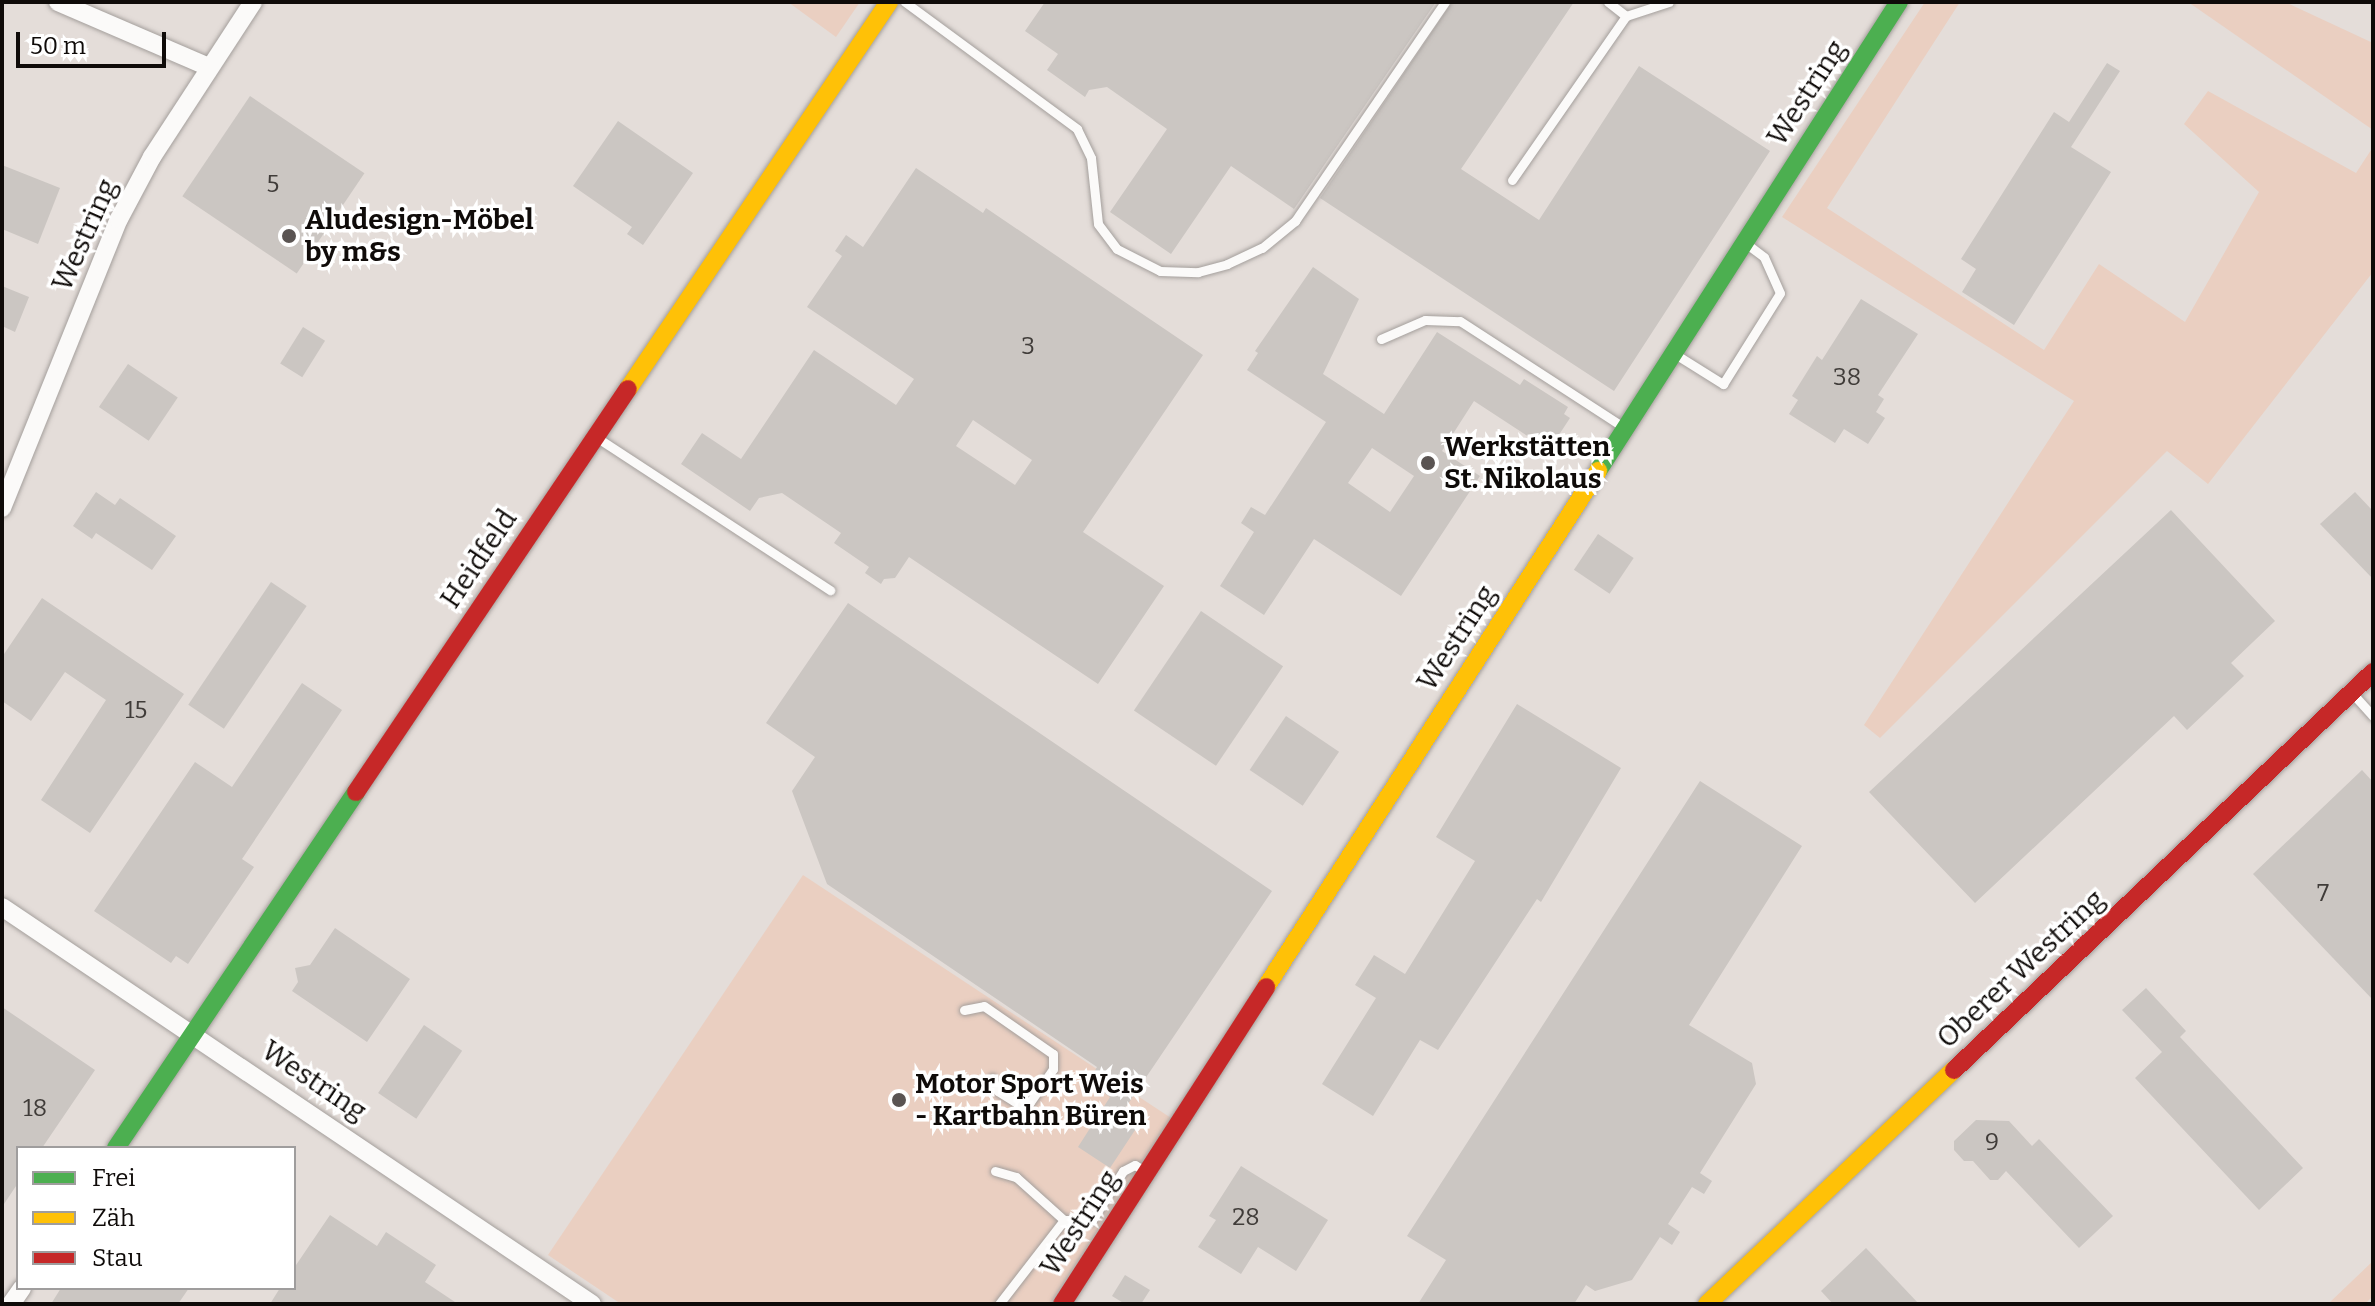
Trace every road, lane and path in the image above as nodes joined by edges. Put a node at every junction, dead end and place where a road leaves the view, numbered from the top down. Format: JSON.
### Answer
{"nodes":[{"id":1,"x":58,"y":2,"type":"edge"},
{"id":2,"x":253,"y":2,"type":"edge"},
{"id":3,"x":889,"y":2,"type":"edge"},
{"id":4,"x":905,"y":2,"type":"edge"},
{"id":5,"x":1445,"y":2,"type":"edge"},
{"id":6,"x":1608,"y":2,"type":"edge"},
{"id":7,"x":1669,"y":2,"type":"edge"},
{"id":8,"x":1899,"y":2,"type":"edge"},
{"id":9,"x":1626,"y":16,"type":"junction"},
{"id":10,"x":209,"y":67,"type":"junction"},
{"id":11,"x":1512,"y":180,"type":"dead end"},
{"id":12,"x":1745,"y":241,"type":"junction"},
{"id":13,"x":1381,"y":339,"type":"dead end"},
{"id":14,"x":1673,"y":353,"type":"junction"},
{"id":15,"x":1625,"y":428,"type":"junction"},
{"id":16,"x":596,"y":437,"type":"junction"},
{"id":17,"x":2,"y":508,"type":"edge"},
{"id":18,"x":830,"y":590,"type":"dead end"},
{"id":19,"x":2373,"y":672,"type":"edge"},
{"id":20,"x":2352,"y":692,"type":"junction"},
{"id":21,"x":2373,"y":716,"type":"edge"},
{"id":22,"x":2,"y":907,"type":"edge"},
{"id":23,"x":964,"y":1010,"type":"dead end"},
{"id":24,"x":192,"y":1034,"type":"junction"},
{"id":25,"x":992,"y":1078,"type":"dead end"},
{"id":26,"x":117,"y":1146,"type":"edge"},
{"id":27,"x":995,"y":1171,"type":"dead end"},
{"id":28,"x":1146,"y":1172,"type":"junction"},
{"id":29,"x":1064,"y":1220,"type":"junction"},
{"id":30,"x":592,"y":1304,"type":"edge"},
{"id":31,"x":999,"y":1304,"type":"edge"},
{"id":32,"x":1062,"y":1304,"type":"edge"},
{"id":33,"x":1707,"y":1304,"type":"edge"}],
"edges":[{"from":1,"to":10,"type":"street"},
{"from":2,"to":10,"type":"street","name":"Westring"},
{"from":3,"to":16,"type":"street","name":"Heidfeld"},
{"from":4,"to":5,"type":"lane"},
{"from":6,"to":9,"type":"lane"},
{"from":7,"to":9,"type":"lane"},
{"from":8,"to":12,"type":"street","name":"Westring"},
{"from":9,"to":11,"type":"lane"},
{"from":10,"to":17,"type":"street","name":"Westring"},
{"from":12,"to":14,"type":"street","name":"Westring"},
{"from":12,"to":14,"type":"lane"},
{"from":13,"to":15,"type":"lane"},
{"from":14,"to":15,"type":"street","name":"Westring"},
{"from":15,"to":28,"type":"street","name":"Westring"},
{"from":16,"to":18,"type":"lane"},
{"from":16,"to":24,"type":"street","name":"Heidfeld"},
{"from":19,"to":20,"type":"street","name":"Oberer Westring"},
{"from":20,"to":21,"type":"lane"},
{"from":20,"to":33,"type":"street","name":"Oberer Westring"},
{"from":22,"to":24,"type":"street","name":"Westring"},
{"from":23,"to":25,"type":"lane"},
{"from":24,"to":26,"type":"street","name":"Heidfeld"},
{"from":24,"to":30,"type":"street","name":"Westring"},
{"from":27,"to":29,"type":"lane"},
{"from":28,"to":29,"type":"lane"},
{"from":28,"to":32,"type":"street","name":"Westring"},
{"from":29,"to":31,"type":"lane"}]}
